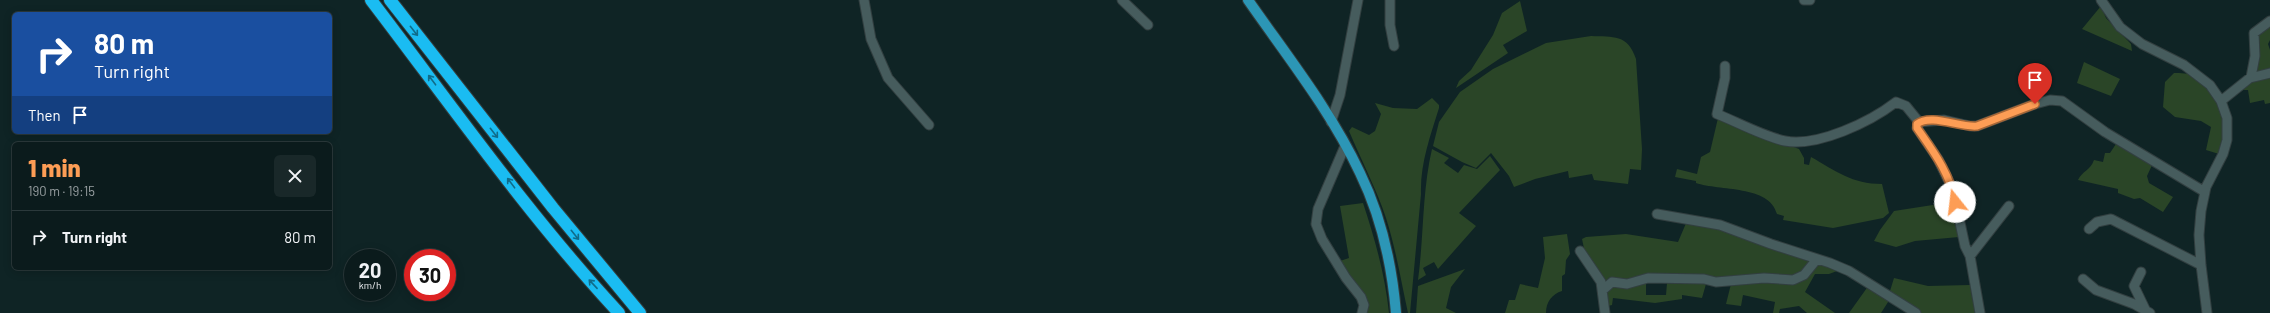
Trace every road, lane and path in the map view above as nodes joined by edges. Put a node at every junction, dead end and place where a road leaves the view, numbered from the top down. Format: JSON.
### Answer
{"nodes":[{"id":1,"x":371,"y":0,"type":"edge"},
{"id":2,"x":390,"y":0,"type":"edge"},
{"id":3,"x":864,"y":0,"type":"edge"},
{"id":4,"x":1122,"y":0,"type":"edge"},
{"id":5,"x":1248,"y":0,"type":"edge"},
{"id":6,"x":1358,"y":0,"type":"edge"},
{"id":7,"x":1390,"y":0,"type":"edge"},
{"id":8,"x":1804,"y":0,"type":"edge"},
{"id":9,"x":1810,"y":0,"type":"edge"},
{"id":10,"x":2101,"y":0,"type":"edge"},
{"id":11,"x":2270,"y":21,"type":"edge"},
{"id":12,"x":1148,"y":25,"type":"dead end"},
{"id":13,"x":1394,"y":46,"type":"dead end"},
{"id":14,"x":1725,"y":66,"type":"dead end"},
{"id":15,"x":2270,"y":74,"type":"edge"},
{"id":16,"x":2250,"y":78,"type":"junction"},
{"id":17,"x":2220,"y":101,"type":"junction"},
{"id":18,"x":1331,"y":122,"type":"junction"},
{"id":19,"x":1919,"y":122,"type":"junction"},
{"id":20,"x":929,"y":125,"type":"dead end"},
{"id":21,"x":1345,"y":146,"type":"junction"},
{"id":22,"x":2205,"y":192,"type":"junction"},
{"id":23,"x":2009,"y":206,"type":"dead end"},
{"id":24,"x":1657,"y":214,"type":"dead end"},
{"id":25,"x":2089,"y":229,"type":"dead end"},
{"id":26,"x":1580,"y":251,"type":"dead end"},
{"id":27,"x":1970,"y":256,"type":"junction"},
{"id":28,"x":1817,"y":259,"type":"junction"},
{"id":29,"x":2201,"y":265,"type":"junction"},
{"id":30,"x":2141,"y":272,"type":"dead end"},
{"id":31,"x":2083,"y":279,"type":"dead end"},
{"id":32,"x":1603,"y":290,"type":"junction"},
{"id":33,"x":2148,"y":311,"type":"edge"},
{"id":34,"x":620,"y":313,"type":"edge"},
{"id":35,"x":640,"y":313,"type":"edge"},
{"id":36,"x":1362,"y":313,"type":"edge"},
{"id":37,"x":1396,"y":313,"type":"edge"},
{"id":38,"x":1605,"y":313,"type":"edge"},
{"id":39,"x":1916,"y":313,"type":"edge"},
{"id":40,"x":1980,"y":313,"type":"edge"},
{"id":41,"x":2207,"y":313,"type":"edge"}],
"edges":[{"from":34,"to":1,"type":"highway","one_way":true},
{"from":2,"to":35,"type":"highway","one_way":true},
{"from":3,"to":20,"type":"street"},
{"from":4,"to":12,"type":"street"},
{"from":5,"to":18,"type":"main road"},
{"from":6,"to":18,"type":"street"},
{"from":7,"to":13,"type":"street"},
{"from":8,"to":9,"type":"street"},
{"from":10,"to":17,"type":"street"},
{"from":11,"to":16,"type":"street"},
{"from":14,"to":19,"type":"street"},
{"from":15,"to":16,"type":"street"},
{"from":16,"to":17,"type":"street"},
{"from":17,"to":22,"type":"street"},
{"from":18,"to":21,"type":"main road"},
{"from":19,"to":22,"type":"street"},
{"from":19,"to":27,"type":"street"},
{"from":21,"to":36,"type":"street"},
{"from":21,"to":37,"type":"main road"},
{"from":22,"to":29,"type":"street"},
{"from":23,"to":27,"type":"street"},
{"from":24,"to":28,"type":"street"},
{"from":25,"to":29,"type":"street"},
{"from":26,"to":32,"type":"street"},
{"from":27,"to":40,"type":"street"},
{"from":28,"to":32,"type":"street"},
{"from":28,"to":39,"type":"street"},
{"from":29,"to":41,"type":"street"},
{"from":30,"to":33,"type":"street"},
{"from":31,"to":33,"type":"street"},
{"from":32,"to":38,"type":"street"}]}
